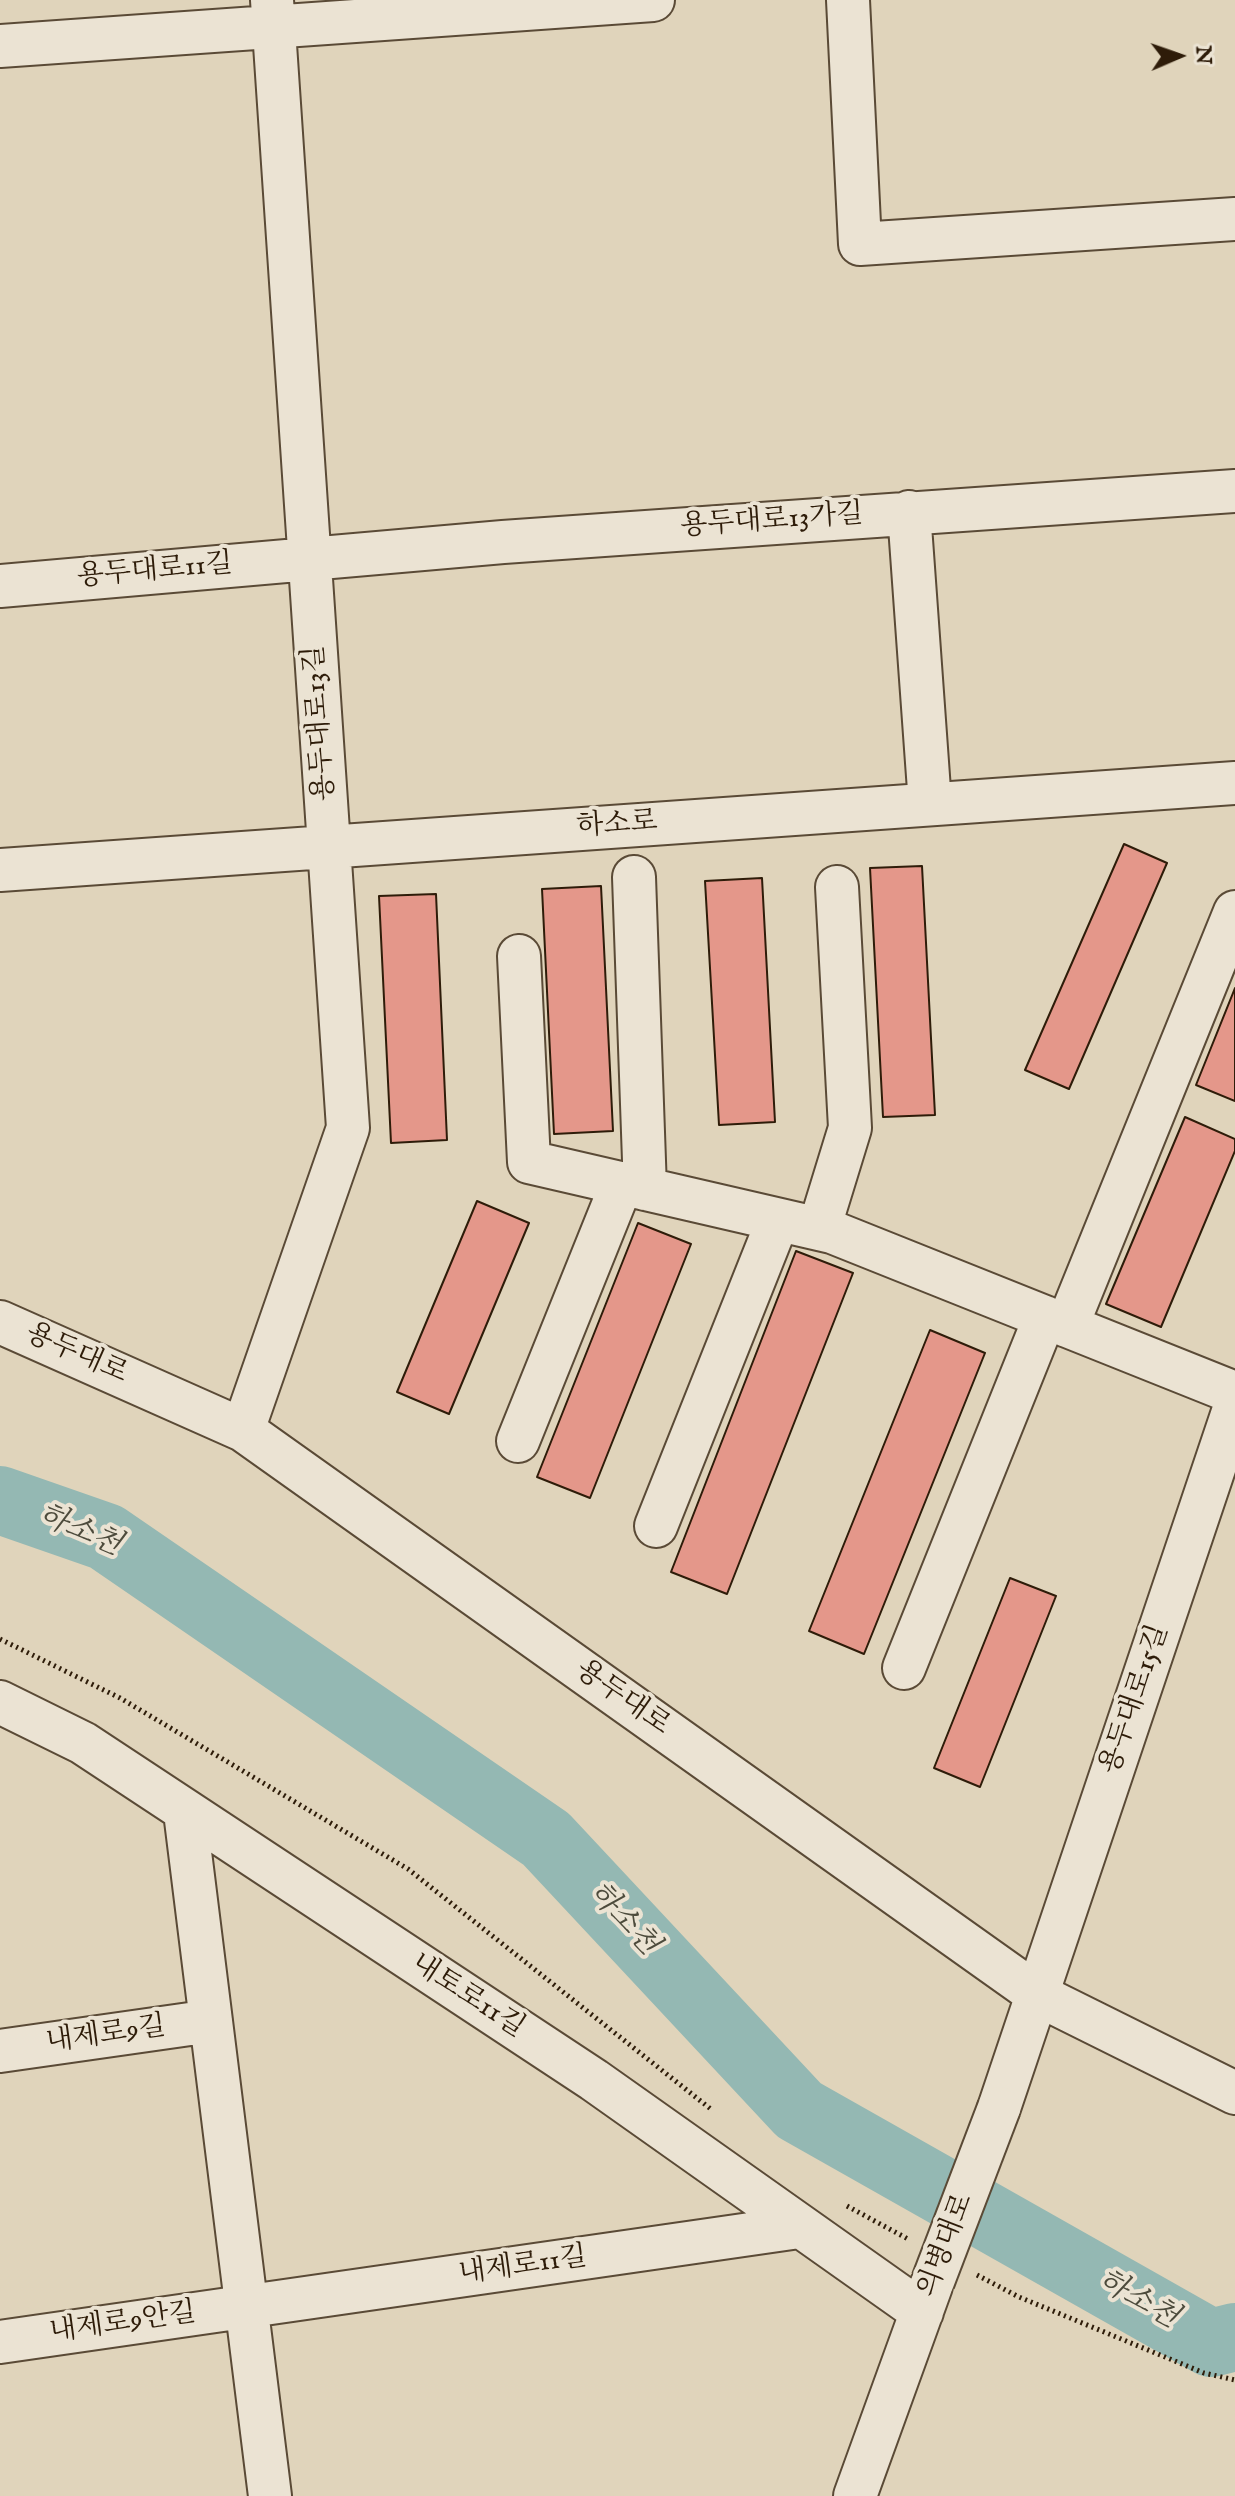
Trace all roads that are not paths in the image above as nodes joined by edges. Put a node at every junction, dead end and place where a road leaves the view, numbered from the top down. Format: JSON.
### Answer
{"nodes":[{"id":1,"x":653,"y":0,"type":"edge"},
{"id":2,"x":848,"y":0,"type":"edge"},
{"id":3,"x":272,"y":12,"type":"edge"},
{"id":4,"x":0,"y":46,"type":"edge"},
{"id":5,"x":1235,"y":219,"type":"edge"},
{"id":6,"x":1235,"y":491,"type":"edge"},
{"id":7,"x":909,"y":512,"type":"junction"},
{"id":8,"x":310,"y":558,"type":"junction"},
{"id":9,"x":0,"y":586,"type":"edge"},
{"id":10,"x":1235,"y":783,"type":"edge"},
{"id":11,"x":930,"y":804,"type":"junction"},
{"id":12,"x":329,"y":847,"type":"junction"},
{"id":13,"x":0,"y":870,"type":"edge"},
{"id":14,"x":634,"y":877,"type":"dead end"},
{"id":15,"x":837,"y":887,"type":"dead end"},
{"id":16,"x":1235,"y":912,"type":"edge"},
{"id":17,"x":519,"y":956,"type":"dead end"},
{"id":18,"x":634,"y":1186,"type":"junction"},
{"id":19,"x":778,"y":1220,"type":"junction"},
{"id":20,"x":819,"y":1229,"type":"junction"},
{"id":21,"x":0,"y":1322,"type":"edge"},
{"id":22,"x":1056,"y":1322,"type":"junction"},
{"id":23,"x":1235,"y":1393,"type":"edge"},
{"id":24,"x":1235,"y":1406,"type":"edge"},
{"id":25,"x":243,"y":1430,"type":"junction"},
{"id":26,"x":518,"y":1441,"type":"dead end"},
{"id":27,"x":656,"y":1526,"type":"dead end"},
{"id":28,"x":904,"y":1668,"type":"dead end"},
{"id":29,"x":0,"y":1702,"type":"edge"},
{"id":30,"x":185,"y":1812,"type":"junction"},
{"id":31,"x":1038,"y":1995,"type":"junction"},
{"id":32,"x":211,"y":2021,"type":"junction"},
{"id":33,"x":0,"y":2051,"type":"edge"},
{"id":34,"x":1235,"y":2093,"type":"edge"},
{"id":35,"x":799,"y":2227,"type":"junction"},
{"id":36,"x":940,"y":2287,"type":"junction"},
{"id":37,"x":246,"y":2307,"type":"junction"},
{"id":38,"x":0,"y":2342,"type":"edge"},
{"id":39,"x":270,"y":2496,"type":"edge"},
{"id":40,"x":855,"y":2496,"type":"edge"}],
"edges":[{"from":1,"to":3,"type":"street"},
{"from":2,"to":5,"type":"street"},
{"from":3,"to":4,"type":"street"},
{"from":3,"to":8,"type":"street","name":"용두대로13길"},
{"from":6,"to":7,"type":"street","name":"용두대로13가길"},
{"from":7,"to":8,"type":"street","name":"용두대로13가길"},
{"from":7,"to":11,"type":"street"},
{"from":8,"to":9,"type":"street","name":"용두대로11길"},
{"from":8,"to":12,"type":"street","name":"용두대로13길"},
{"from":10,"to":11,"type":"street","name":"하소로"},
{"from":11,"to":12,"type":"street","name":"하소로"},
{"from":12,"to":13,"type":"street","name":"하소로"},
{"from":12,"to":25,"type":"street","name":"용두대로13길"},
{"from":14,"to":18,"type":"street"},
{"from":15,"to":20,"type":"street"},
{"from":16,"to":22,"type":"street"},
{"from":17,"to":18,"type":"street"},
{"from":18,"to":19,"type":"street"},
{"from":18,"to":26,"type":"street"},
{"from":19,"to":20,"type":"street"},
{"from":19,"to":27,"type":"street"},
{"from":20,"to":22,"type":"street"},
{"from":21,"to":25,"type":"street","name":"용두대로"},
{"from":22,"to":23,"type":"street"},
{"from":22,"to":28,"type":"street"},
{"from":24,"to":31,"type":"street","name":"용두대로15길"},
{"from":25,"to":31,"type":"street","name":"용두대로"},
{"from":29,"to":30,"type":"street","name":"내토로11길"},
{"from":30,"to":32,"type":"street"},
{"from":30,"to":35,"type":"street","name":"내토로11길"},
{"from":31,"to":34,"type":"street","name":"용두대로"},
{"from":31,"to":36,"type":"street","name":"의병대로","bridge":true},
{"from":32,"to":33,"type":"street","name":"내제로9길"},
{"from":32,"to":37,"type":"street"},
{"from":35,"to":36,"type":"street","name":"내토로11길"},
{"from":35,"to":37,"type":"street","name":"내제로11길"},
{"from":36,"to":40,"type":"street","name":"의병대로"},
{"from":37,"to":38,"type":"street","name":"내제로9안길"},
{"from":37,"to":39,"type":"street"}]}
